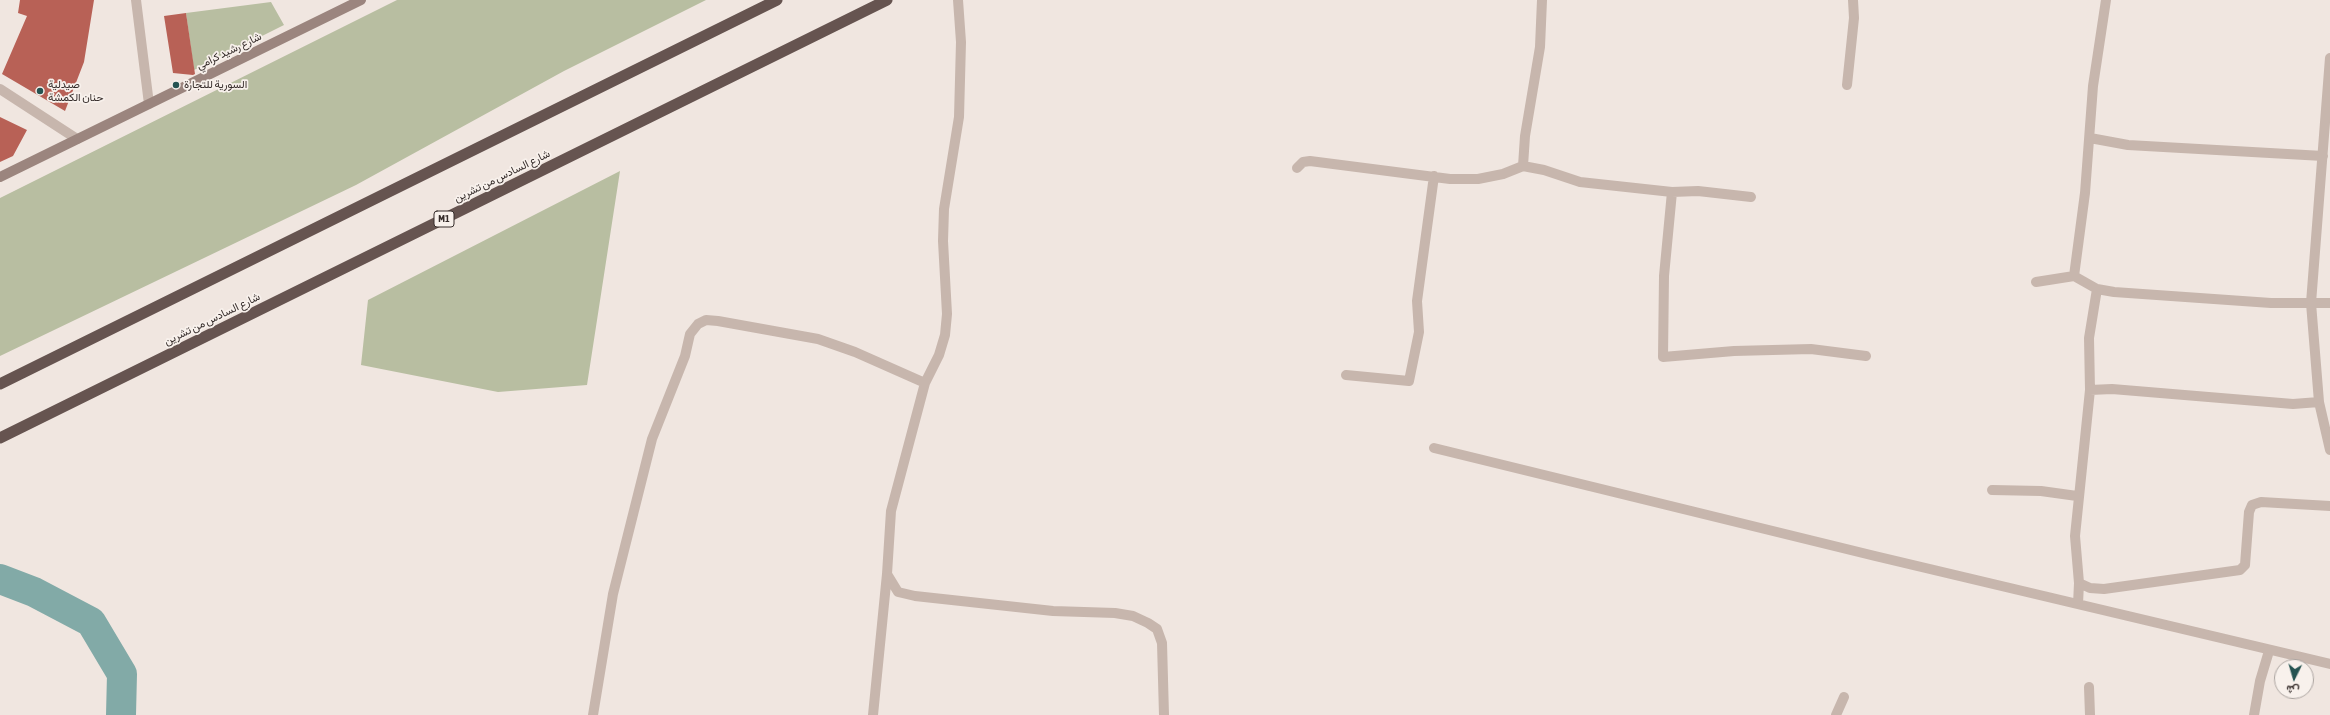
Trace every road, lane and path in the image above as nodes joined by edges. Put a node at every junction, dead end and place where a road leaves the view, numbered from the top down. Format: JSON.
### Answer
{"nodes":[{"id":1,"x":136,"y":0,"type":"edge"},
{"id":2,"x":361,"y":0,"type":"edge"},
{"id":3,"x":777,"y":0,"type":"edge"},
{"id":4,"x":887,"y":0,"type":"edge"},
{"id":5,"x":958,"y":0,"type":"edge"},
{"id":6,"x":1542,"y":0,"type":"edge"},
{"id":7,"x":1853,"y":0,"type":"edge"},
{"id":8,"x":2106,"y":0,"type":"edge"},
{"id":9,"x":2330,"y":58,"type":"edge"},
{"id":10,"x":1847,"y":85,"type":"dead end"},
{"id":11,"x":0,"y":89,"type":"edge"},
{"id":12,"x":149,"y":104,"type":"junction"},
{"id":13,"x":2090,"y":138,"type":"junction"},
{"id":14,"x":77,"y":139,"type":"junction"},
{"id":15,"x":2323,"y":156,"type":"junction"},
{"id":16,"x":1523,"y":166,"type":"junction"},
{"id":17,"x":1297,"y":168,"type":"dead end"},
{"id":18,"x":1434,"y":176,"type":"junction"},
{"id":19,"x":0,"y":177,"type":"edge"},
{"id":20,"x":1672,"y":192,"type":"junction"},
{"id":21,"x":1751,"y":197,"type":"dead end"},
{"id":22,"x":2074,"y":276,"type":"junction"},
{"id":23,"x":2036,"y":282,"type":"dead end"},
{"id":24,"x":2097,"y":289,"type":"junction"},
{"id":25,"x":2311,"y":303,"type":"junction"},
{"id":26,"x":2330,"y":304,"type":"edge"},
{"id":27,"x":1866,"y":356,"type":"dead end"},
{"id":28,"x":1346,"y":375,"type":"dead end"},
{"id":29,"x":925,"y":383,"type":"junction"},
{"id":30,"x":0,"y":384,"type":"edge"},
{"id":31,"x":2090,"y":390,"type":"junction"},
{"id":32,"x":2319,"y":402,"type":"junction"},
{"id":33,"x":0,"y":438,"type":"edge"},
{"id":34,"x":1434,"y":448,"type":"dead end"},
{"id":35,"x":2330,"y":450,"type":"edge"},
{"id":36,"x":1992,"y":490,"type":"dead end"},
{"id":37,"x":2077,"y":496,"type":"junction"},
{"id":38,"x":2330,"y":506,"type":"edge"},
{"id":39,"x":887,"y":574,"type":"junction"},
{"id":40,"x":2079,"y":584,"type":"junction"},
{"id":41,"x":2078,"y":604,"type":"junction"},
{"id":42,"x":2269,"y":651,"type":"junction"},
{"id":43,"x":2330,"y":664,"type":"edge"},
{"id":44,"x":2090,"y":687,"type":"dead end"},
{"id":45,"x":1844,"y":696,"type":"dead end"},
{"id":46,"x":593,"y":715,"type":"edge"},
{"id":47,"x":873,"y":715,"type":"edge"},
{"id":48,"x":1164,"y":715,"type":"edge"},
{"id":49,"x":1836,"y":715,"type":"edge"},
{"id":50,"x":2090,"y":715,"type":"edge"},
{"id":51,"x":2254,"y":715,"type":"edge"}],
"edges":[{"from":1,"to":12,"type":"street"},
{"from":2,"to":12,"type":"main road","name":"شارع رشيد كرامي"},
{"from":3,"to":30,"type":"highway"},
{"from":4,"to":33,"type":"highway","name":"شارع السادس من تشرين","number":"M1"},
{"from":5,"to":29,"type":"street"},
{"from":6,"to":16,"type":"street"},
{"from":7,"to":10,"type":"street"},
{"from":8,"to":13,"type":"street"},
{"from":9,"to":15,"type":"street"},
{"from":11,"to":14,"type":"street"},
{"from":12,"to":14,"type":"main road","name":"شارع رشيد كرامي"},
{"from":13,"to":15,"type":"street"},
{"from":13,"to":22,"type":"street"},
{"from":14,"to":19,"type":"main road","name":"شارع رشيد كرامي"},
{"from":15,"to":25,"type":"street"},
{"from":16,"to":18,"type":"street"},
{"from":16,"to":20,"type":"street"},
{"from":17,"to":18,"type":"street"},
{"from":18,"to":28,"type":"street"},
{"from":20,"to":21,"type":"street"},
{"from":20,"to":27,"type":"street"},
{"from":22,"to":23,"type":"street"},
{"from":22,"to":24,"type":"street"},
{"from":24,"to":25,"type":"street"},
{"from":24,"to":31,"type":"street"},
{"from":25,"to":26,"type":"street"},
{"from":25,"to":32,"type":"street"},
{"from":29,"to":39,"type":"street"},
{"from":29,"to":46,"type":"street"},
{"from":31,"to":32,"type":"street"},
{"from":31,"to":37,"type":"street"},
{"from":32,"to":35,"type":"street"},
{"from":34,"to":41,"type":"street"},
{"from":36,"to":37,"type":"street"},
{"from":37,"to":40,"type":"street"},
{"from":38,"to":40,"type":"street"},
{"from":39,"to":47,"type":"street"},
{"from":39,"to":48,"type":"street"},
{"from":40,"to":41,"type":"street"},
{"from":41,"to":42,"type":"street"},
{"from":42,"to":43,"type":"street"},
{"from":42,"to":51,"type":"street"},
{"from":44,"to":50,"type":"street"},
{"from":45,"to":49,"type":"street"}]}
